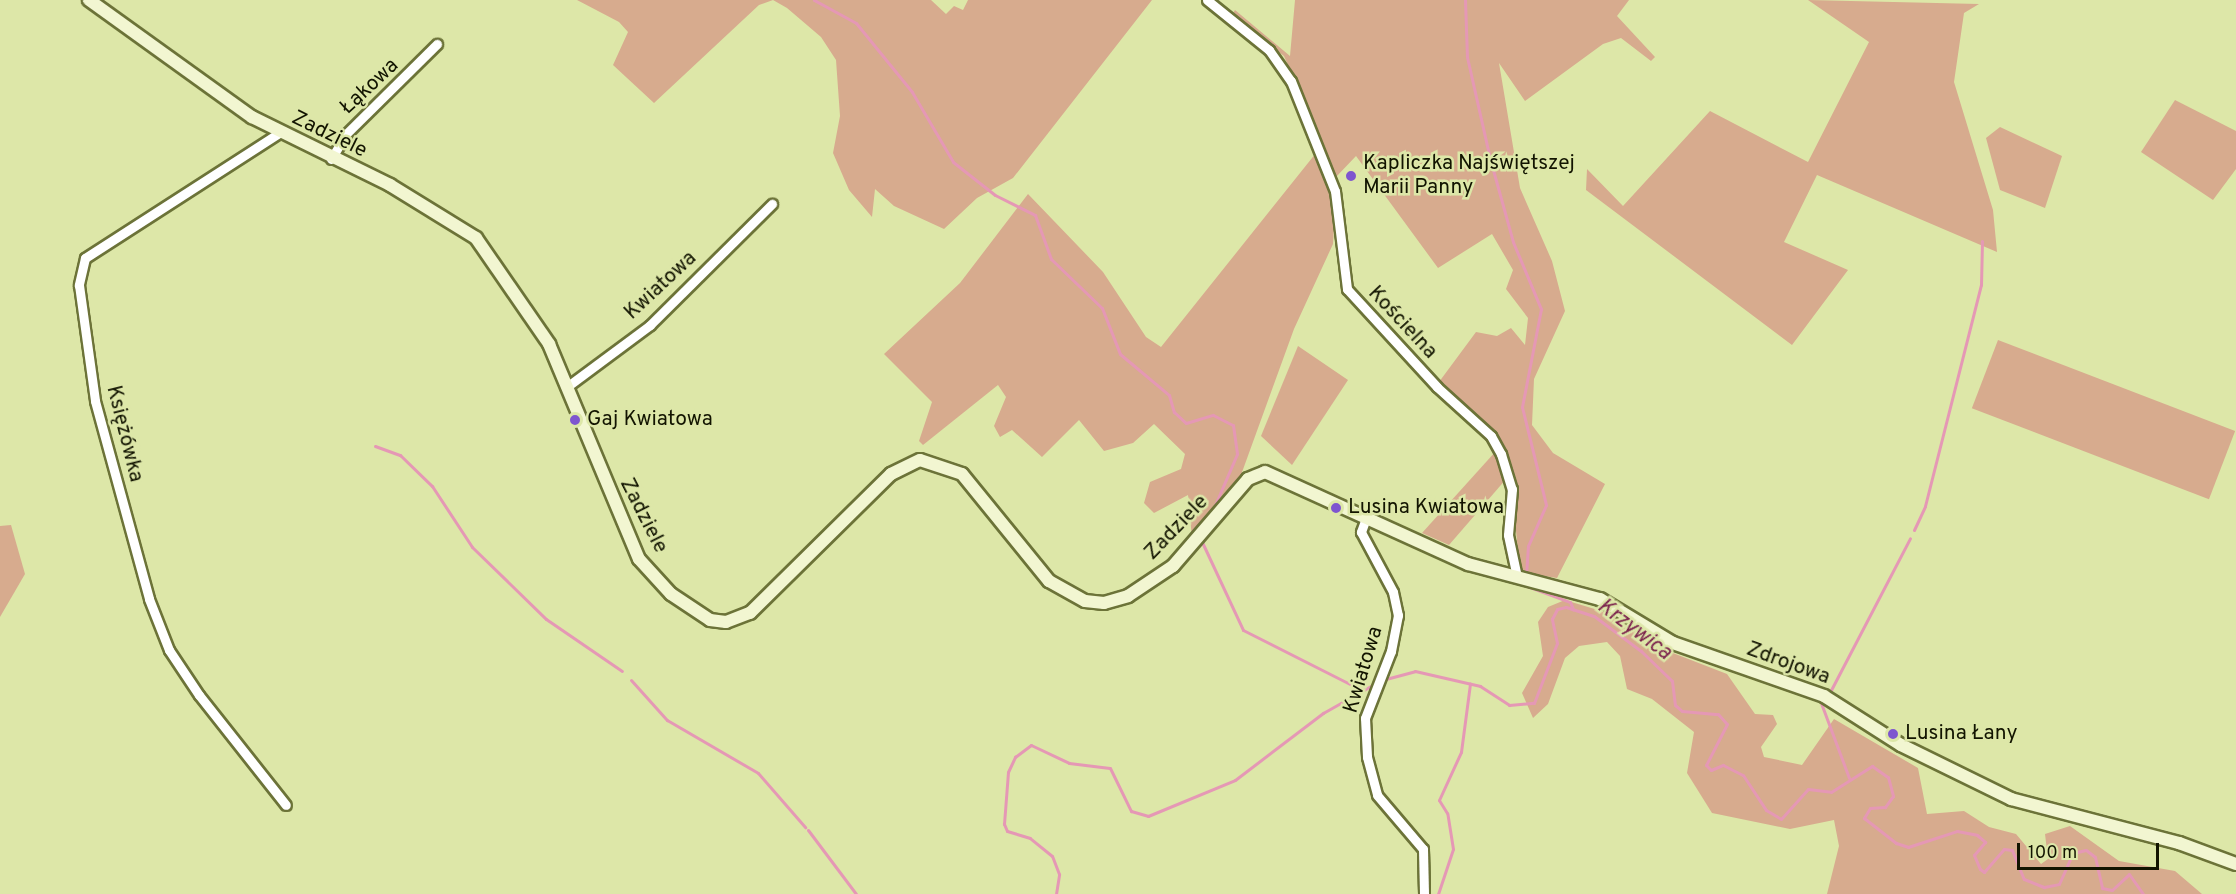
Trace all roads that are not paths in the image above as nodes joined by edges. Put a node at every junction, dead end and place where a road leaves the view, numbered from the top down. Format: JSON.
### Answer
{"nodes":[{"id":1,"x":89,"y":0,"type":"edge"},
{"id":2,"x":1207,"y":0,"type":"edge"},
{"id":3,"x":437,"y":44,"type":"dead end"},
{"id":4,"x":279,"y":133,"type":"junction"},
{"id":5,"x":332,"y":159,"type":"junction"},
{"id":6,"x":772,"y":204,"type":"dead end"},
{"id":7,"x":568,"y":386,"type":"junction"},
{"id":8,"x":1362,"y":516,"type":"junction"},
{"id":9,"x":1517,"y":577,"type":"junction"},
{"id":10,"x":286,"y":805,"type":"dead end"},
{"id":11,"x":2236,"y":864,"type":"edge"},
{"id":12,"x":1424,"y":894,"type":"edge"}],
"edges":[{"from":1,"to":4,"type":"street","name":"Zadziele"},
{"from":2,"to":9,"type":"street","name":"Kościelna"},
{"from":3,"to":5,"type":"street","name":"Łąkowa"},
{"from":4,"to":5,"type":"street","name":"Zadziele"},
{"from":4,"to":10,"type":"street","name":"Księżówka"},
{"from":5,"to":7,"type":"street","name":"Zadziele"},
{"from":6,"to":7,"type":"street","name":"Kwiatowa"},
{"from":7,"to":8,"type":"street","name":"Zadziele"},
{"from":8,"to":9,"type":"street","name":"Zdrojowa"},
{"from":8,"to":12,"type":"street","name":"Kwiatowa"},
{"from":9,"to":11,"type":"street","name":"Zdrojowa"}]}
